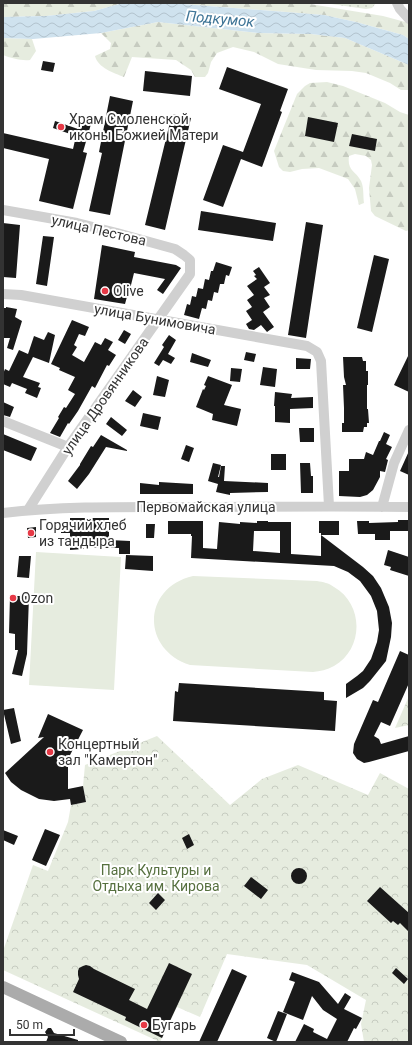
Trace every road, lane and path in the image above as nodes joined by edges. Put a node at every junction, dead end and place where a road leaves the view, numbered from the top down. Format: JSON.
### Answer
{"nodes":[{"id":1,"x":396,"y":3,"type":"edge"},
{"id":2,"x":409,"y":19,"type":"edge"},
{"id":3,"x":3,"y":210,"type":"edge"},
{"id":4,"x":190,"y":260,"type":"joint"},
{"id":5,"x":3,"y":294,"type":"edge"},
{"id":6,"x":159,"y":319,"type":"junction"},
{"id":7,"x":3,"y":421,"type":"edge"},
{"id":8,"x":409,"y":430,"type":"edge"},
{"id":9,"x":68,"y":447,"type":"junction"},
{"id":10,"x":329,"y":506,"type":"junction"},
{"id":11,"x":382,"y":507,"type":"junction"},
{"id":12,"x":409,"y":507,"type":"edge"},
{"id":13,"x":28,"y":510,"type":"junction"},
{"id":14,"x":3,"y":513,"type":"edge"},
{"id":15,"x":3,"y":987,"type":"edge"},
{"id":16,"x":121,"y":1042,"type":"edge"}],
"edges":[{"from":1,"to":2,"type":"street"},
{"from":3,"to":4,"type":"street","name":"улица Пестова"},
{"from":4,"to":6,"type":"street","name":"улица Дровянникова"},
{"from":5,"to":6,"type":"street","name":"улица Бунимовича"},
{"from":6,"to":9,"type":"street","name":"улица Дровянникова"},
{"from":6,"to":10,"type":"street","name":"улица Бунимовича"},
{"from":7,"to":9,"type":"street"},
{"from":8,"to":11,"type":"street"},
{"from":9,"to":13,"type":"street","name":"улица Дровянникова"},
{"from":10,"to":11,"type":"street","name":"Первомайская улица"},
{"from":10,"to":13,"type":"street","name":"Первомайская улица"},
{"from":11,"to":12,"type":"street","name":"Первомайская улица"},
{"from":13,"to":14,"type":"street","name":"Первомайская улица"},
{"from":15,"to":16,"type":"main road"}]}
